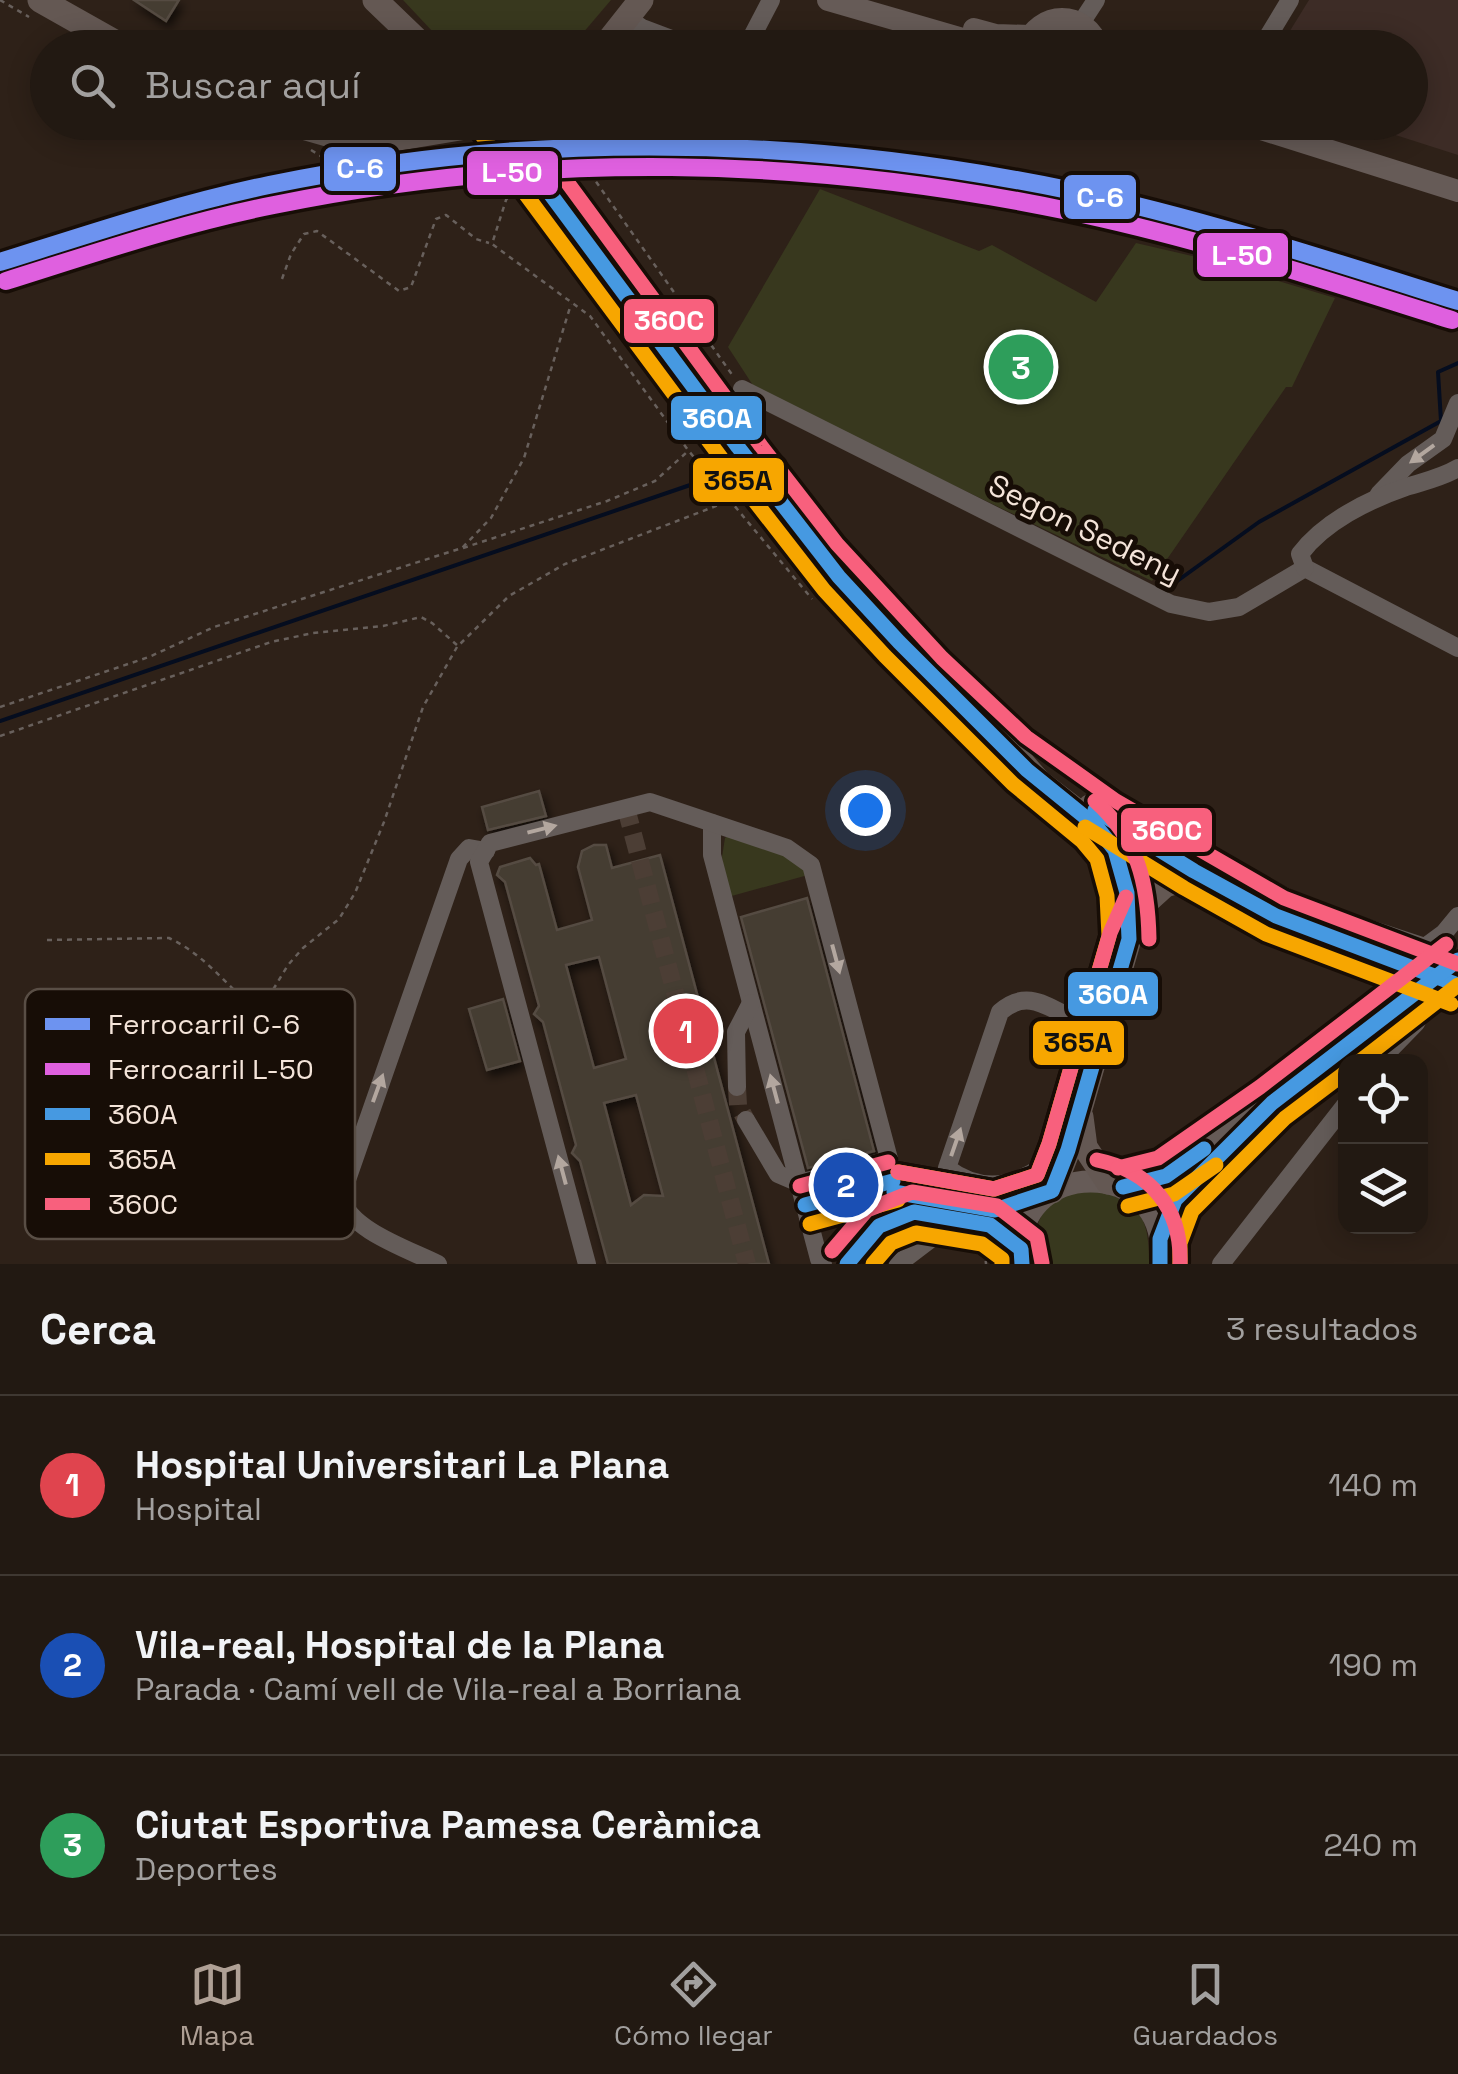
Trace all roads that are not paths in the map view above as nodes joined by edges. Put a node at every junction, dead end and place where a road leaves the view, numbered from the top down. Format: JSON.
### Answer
{"nodes":[{"id":1,"x":40,"y":0,"type":"edge"},
{"id":2,"x":375,"y":0,"type":"edge"},
{"id":3,"x":391,"y":0,"type":"edge"},
{"id":4,"x":771,"y":0,"type":"edge"},
{"id":5,"x":828,"y":0,"type":"edge"},
{"id":6,"x":871,"y":0,"type":"edge"},
{"id":7,"x":1096,"y":0,"type":"edge"},
{"id":8,"x":1290,"y":0,"type":"edge"},
{"id":9,"x":634,"y":9,"type":"edge"},
{"id":10,"x":1082,"y":23,"type":"junction"},
{"id":11,"x":92,"y":30,"type":"edge"},
{"id":12,"x":406,"y":30,"type":"edge"},
{"id":13,"x":419,"y":30,"type":"edge"},
{"id":14,"x":617,"y":30,"type":"edge"},
{"id":15,"x":647,"y":30,"type":"edge"},
{"id":16,"x":755,"y":30,"type":"edge"},
{"id":17,"x":932,"y":30,"type":"edge"},
{"id":18,"x":978,"y":30,"type":"edge"},
{"id":19,"x":1038,"y":30,"type":"edge"},
{"id":20,"x":1090,"y":30,"type":"edge"},
{"id":21,"x":1272,"y":30,"type":"edge"},
{"id":22,"x":511,"y":140,"type":"edge"},
{"id":23,"x":1297,"y":140,"type":"edge"},
{"id":24,"x":1336,"y":140,"type":"edge"},
{"id":25,"x":1458,"y":178,"type":"edge"},
{"id":26,"x":1458,"y":190,"type":"edge"},
{"id":27,"x":742,"y":389,"type":"dead end"},
{"id":28,"x":1458,"y":403,"type":"edge"},
{"id":29,"x":1458,"y":468,"type":"edge"},
{"id":30,"x":1375,"y":498,"type":"junction"},
{"id":31,"x":1305,"y":568,"type":"junction"},
{"id":32,"x":1458,"y":648,"type":"edge"},
{"id":33,"x":1012,"y":752,"type":"junction"},
{"id":34,"x":712,"y":823,"type":"junction"},
{"id":35,"x":1188,"y":845,"type":"dead end"},
{"id":36,"x":486,"y":850,"type":"junction"},
{"id":37,"x":1458,"y":916,"type":"edge"},
{"id":38,"x":1272,"y":925,"type":"junction"},
{"id":39,"x":1129,"y":939,"type":"junction"},
{"id":40,"x":1450,"y":947,"type":"edge"},
{"id":41,"x":1116,"y":983,"type":"junction"},
{"id":42,"x":1458,"y":984,"type":"edge"},
{"id":43,"x":1430,"y":993,"type":"dead end"},
{"id":44,"x":751,"y":1003,"type":"junction"},
{"id":45,"x":1086,"y":1033,"type":"junction"},
{"id":46,"x":1386,"y":1054,"type":"edge"},
{"id":47,"x":737,"y":1087,"type":"tunnel mouth"},
{"id":48,"x":1272,"y":1102,"type":"junction"},
{"id":49,"x":1080,"y":1107,"type":"junction"},
{"id":50,"x":1338,"y":1114,"type":"edge"},
{"id":51,"x":746,"y":1120,"type":"tunnel mouth"},
{"id":52,"x":355,"y":1157,"type":"edge"},
{"id":53,"x":889,"y":1160,"type":"junction"},
{"id":54,"x":799,"y":1183,"type":"junction"},
{"id":55,"x":1115,"y":1184,"type":"junction"},
{"id":56,"x":893,"y":1186,"type":"junction"},
{"id":57,"x":1049,"y":1193,"type":"junction"},
{"id":58,"x":995,"y":1210,"type":"junction"},
{"id":59,"x":806,"y":1211,"type":"junction"},
{"id":60,"x":944,"y":1217,"type":"junction"},
{"id":61,"x":355,"y":1222,"type":"edge"},
{"id":62,"x":974,"y":1222,"type":"junction"},
{"id":63,"x":879,"y":1226,"type":"junction"},
{"id":64,"x":932,"y":1238,"type":"junction"},
{"id":65,"x":1160,"y":1240,"type":"junction"},
{"id":66,"x":1021,"y":1260,"type":"edge"},
{"id":67,"x":438,"y":1264,"type":"edge"},
{"id":68,"x":587,"y":1264,"type":"edge"},
{"id":69,"x":823,"y":1264,"type":"edge"},
{"id":70,"x":847,"y":1264,"type":"edge"},
{"id":71,"x":898,"y":1264,"type":"edge"},
{"id":72,"x":1160,"y":1264,"type":"edge"},
{"id":73,"x":1221,"y":1264,"type":"edge"}],
"edges":[{"from":1,"to":11,"type":"highway"},
{"from":2,"to":12,"type":"highway"},
{"from":3,"to":13,"type":"highway"},
{"from":4,"to":16,"type":"street"},
{"from":5,"to":17,"type":"main road"},
{"from":6,"to":18,"type":"main road"},
{"from":7,"to":10,"type":"street"},
{"from":8,"to":21,"type":"street"},
{"from":9,"to":14,"type":"highway"},
{"from":9,"to":15,"type":"street"},
{"from":10,"to":19,"type":"main road"},
{"from":10,"to":20,"type":"main road"},
{"from":22,"to":33,"type":"highway","bridge":true},
{"from":23,"to":26,"type":"main road"},
{"from":24,"to":25,"type":"main road"},
{"from":27,"to":31,"type":"street","name":"Segon Sedeny"},
{"from":28,"to":30,"type":"street","one_way":true},
{"from":29,"to":30,"type":"street"},
{"from":30,"to":31,"type":"street"},
{"from":31,"to":32,"type":"street"},
{"from":33,"to":38,"type":"highway"},
{"from":33,"to":39,"type":"highway"},
{"from":36,"to":34,"type":"street","one_way":true},
{"from":34,"to":44,"type":"street"},
{"from":34,"to":53,"type":"street","one_way":true},
{"from":35,"to":40,"type":"street"},
{"from":52,"to":36,"type":"street","one_way":true},
{"from":68,"to":36,"type":"street","one_way":true},
{"from":37,"to":40,"type":"street"},
{"from":38,"to":39,"type":"highway"},
{"from":38,"to":42,"type":"highway"},
{"from":39,"to":41,"type":"highway"},
{"from":40,"to":48,"type":"main road","bridge":true},
{"from":41,"to":45,"type":"highway"},
{"from":41,"to":45,"type":"street"},
{"from":43,"to":46,"type":"street"},
{"from":44,"to":47,"type":"street"},
{"from":54,"to":44,"type":"street","one_way":true},
{"from":45,"to":45,"type":"street","one_way":true},
{"from":45,"to":49,"type":"highway"},
{"from":48,"to":55,"type":"main road"},
{"from":48,"to":65,"type":"main road"},
{"from":49,"to":55,"type":"highway"},
{"from":49,"to":57,"type":"highway"},
{"from":50,"to":73,"type":"street"},
{"from":51,"to":54,"type":"street"},
{"from":53,"to":54,"type":"street"},
{"from":53,"to":56,"type":"street"},
{"from":54,"to":59,"type":"street"},
{"from":55,"to":57,"type":"main road"},
{"from":55,"to":65,"type":"main road"},
{"from":56,"to":58,"type":"street"},
{"from":56,"to":59,"type":"street"},
{"from":56,"to":63,"type":"street"},
{"from":57,"to":58,"type":"street"},
{"from":57,"to":66,"type":"main road"},
{"from":58,"to":60,"type":"street"},
{"from":59,"to":69,"type":"street"},
{"from":60,"to":62,"type":"street"},
{"from":60,"to":63,"type":"street"},
{"from":60,"to":64,"type":"street"},
{"from":67,"to":61,"type":"street","one_way":true},
{"from":62,"to":64,"type":"street"},
{"from":62,"to":66,"type":"street"},
{"from":63,"to":70,"type":"street"},
{"from":64,"to":71,"type":"street"},
{"from":65,"to":72,"type":"main road"}]}
